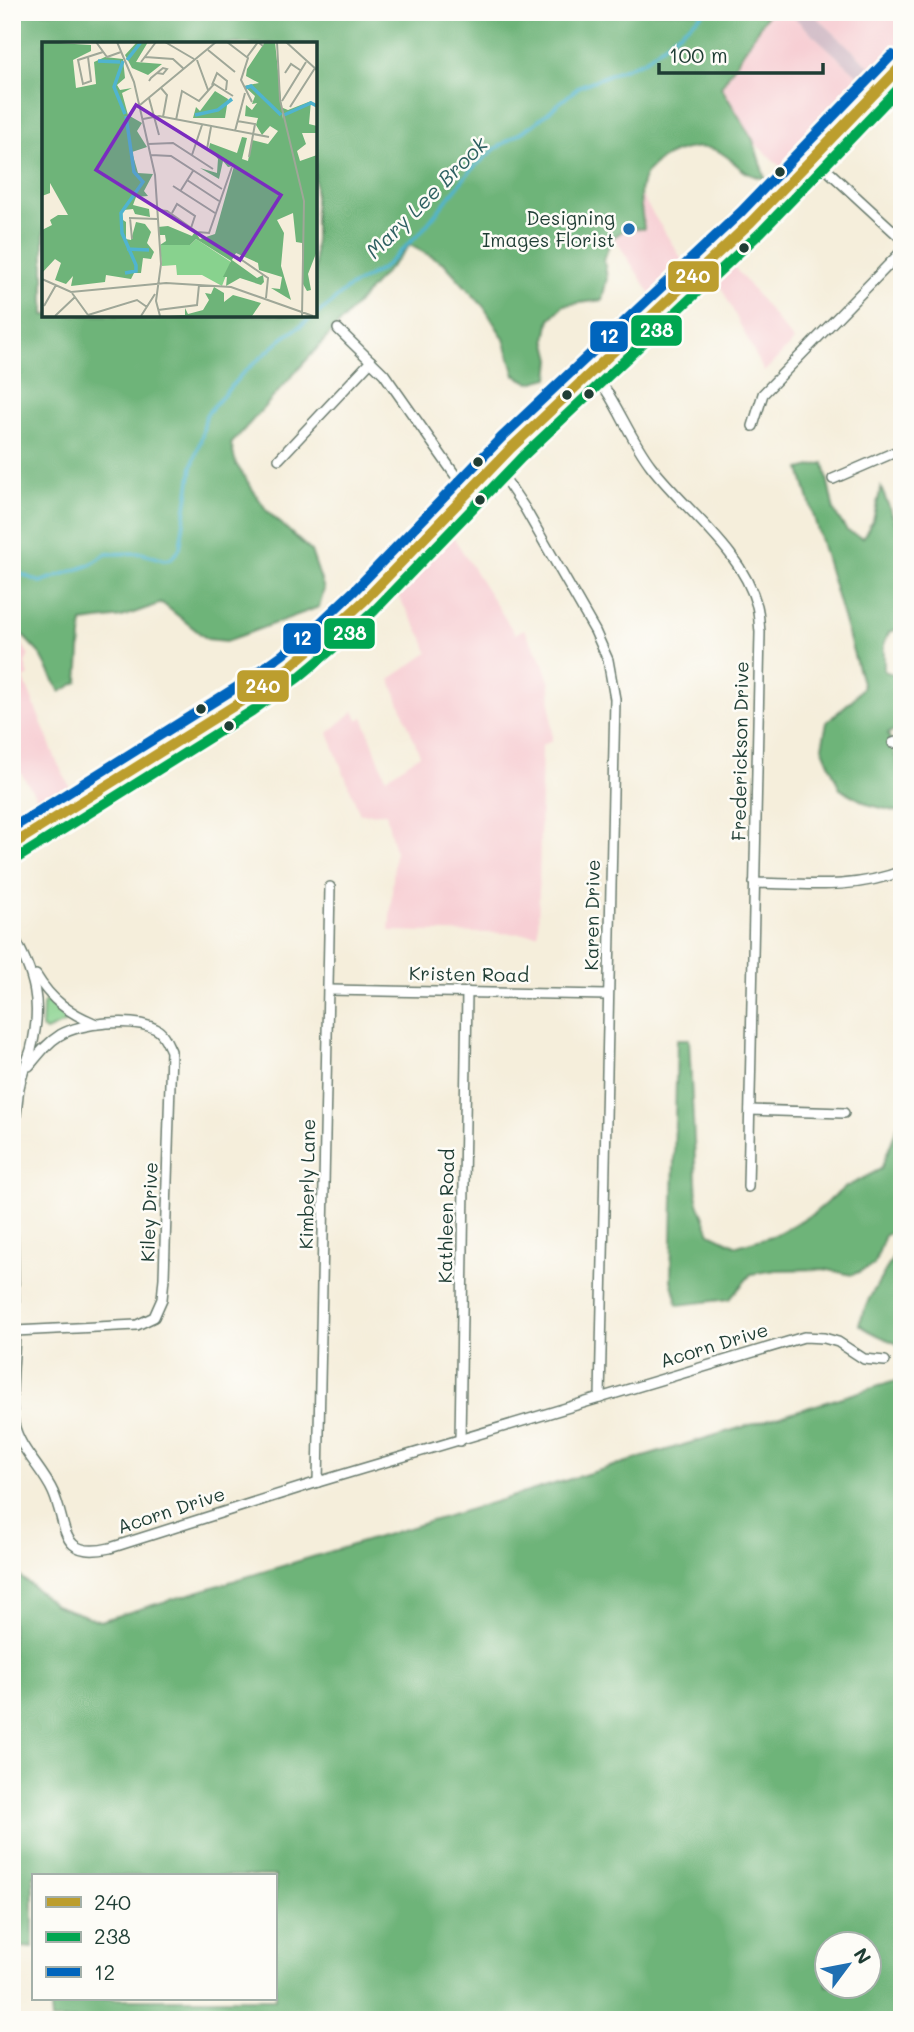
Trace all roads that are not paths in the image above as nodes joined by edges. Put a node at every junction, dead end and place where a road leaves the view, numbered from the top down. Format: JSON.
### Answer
{"nodes":[{"id":1,"x":902,"y":65,"type":"edge"},
{"id":2,"x":813,"y":157,"type":"junction"},
{"id":3,"x":902,"y":239,"type":"edge"},
{"id":4,"x":902,"y":251,"type":"edge"},
{"id":5,"x":338,"y":329,"type":"dead end"},
{"id":6,"x":371,"y":361,"type":"junction"},
{"id":7,"x":592,"y":371,"type":"junction"},
{"id":8,"x":753,"y":426,"type":"dead end"},
{"id":9,"x":902,"y":449,"type":"edge"},
{"id":10,"x":279,"y":459,"type":"dead end"},
{"id":11,"x":495,"y":464,"type":"junction"},
{"id":12,"x":833,"y":479,"type":"dead end"},
{"id":13,"x":467,"y":492,"type":"junction"},
{"id":14,"x":12,"y":845,"type":"edge"},
{"id":15,"x":902,"y":871,"type":"edge"},
{"id":16,"x":754,"y":883,"type":"junction"},
{"id":17,"x":330,"y":887,"type":"dead end"},
{"id":18,"x":12,"y":934,"type":"edge"},
{"id":19,"x":29,"y":964,"type":"junction"},
{"id":20,"x":329,"y":990,"type":"junction"},
{"id":21,"x":467,"y":992,"type":"junction"},
{"id":22,"x":607,"y":995,"type":"junction"},
{"id":23,"x":97,"y":1024,"type":"junction"},
{"id":24,"x":25,"y":1070,"type":"junction"},
{"id":25,"x":750,"y":1110,"type":"junction"},
{"id":26,"x":844,"y":1113,"type":"dead end"},
{"id":27,"x":748,"y":1187,"type":"dead end"},
{"id":28,"x":15,"y":1331,"type":"junction"},
{"id":29,"x":885,"y":1361,"type":"dead end"},
{"id":30,"x":600,"y":1398,"type":"junction"},
{"id":31,"x":460,"y":1441,"type":"junction"},
{"id":32,"x":317,"y":1482,"type":"junction"}],
"edges":[{"from":1,"to":2,"type":"main road"},
{"from":2,"to":3,"type":"street"},
{"from":2,"to":7,"type":"main road"},
{"from":4,"to":8,"type":"street"},
{"from":5,"to":6,"type":"street"},
{"from":6,"to":10,"type":"street"},
{"from":6,"to":13,"type":"street"},
{"from":7,"to":11,"type":"main road"},
{"from":7,"to":16,"type":"street","name":"Frederickson Drive"},
{"from":9,"to":12,"type":"street"},
{"from":11,"to":13,"type":"main road"},
{"from":11,"to":22,"type":"street","name":"Karen Drive"},
{"from":13,"to":14,"type":"main road"},
{"from":15,"to":16,"type":"street"},
{"from":16,"to":25,"type":"street","name":"Frederickson Drive"},
{"from":17,"to":20,"type":"street","name":"Kimberly Lane"},
{"from":18,"to":19,"type":"street","name":"Acorn Drive"},
{"from":19,"to":23,"type":"street","name":"Kiley Drive"},
{"from":19,"to":24,"type":"street","name":"Acorn Drive"},
{"from":20,"to":21,"type":"street","name":"Kristen Road"},
{"from":20,"to":32,"type":"street","name":"Kimberly Lane"},
{"from":21,"to":22,"type":"street","name":"Kristen Road"},
{"from":21,"to":31,"type":"street","name":"Kathleen Road"},
{"from":22,"to":30,"type":"street","name":"Karen Drive"},
{"from":23,"to":24,"type":"street","name":"Kiley Drive"},
{"from":23,"to":28,"type":"street","name":"Kiley Drive"},
{"from":24,"to":28,"type":"street","name":"Acorn Drive"},
{"from":25,"to":26,"type":"street"},
{"from":25,"to":27,"type":"street","name":"Frederickson Drive"},
{"from":28,"to":32,"type":"street","name":"Acorn Drive"},
{"from":29,"to":30,"type":"street","name":"Acorn Drive"},
{"from":30,"to":31,"type":"street","name":"Acorn Drive"},
{"from":31,"to":32,"type":"street","name":"Acorn Drive"}]}
